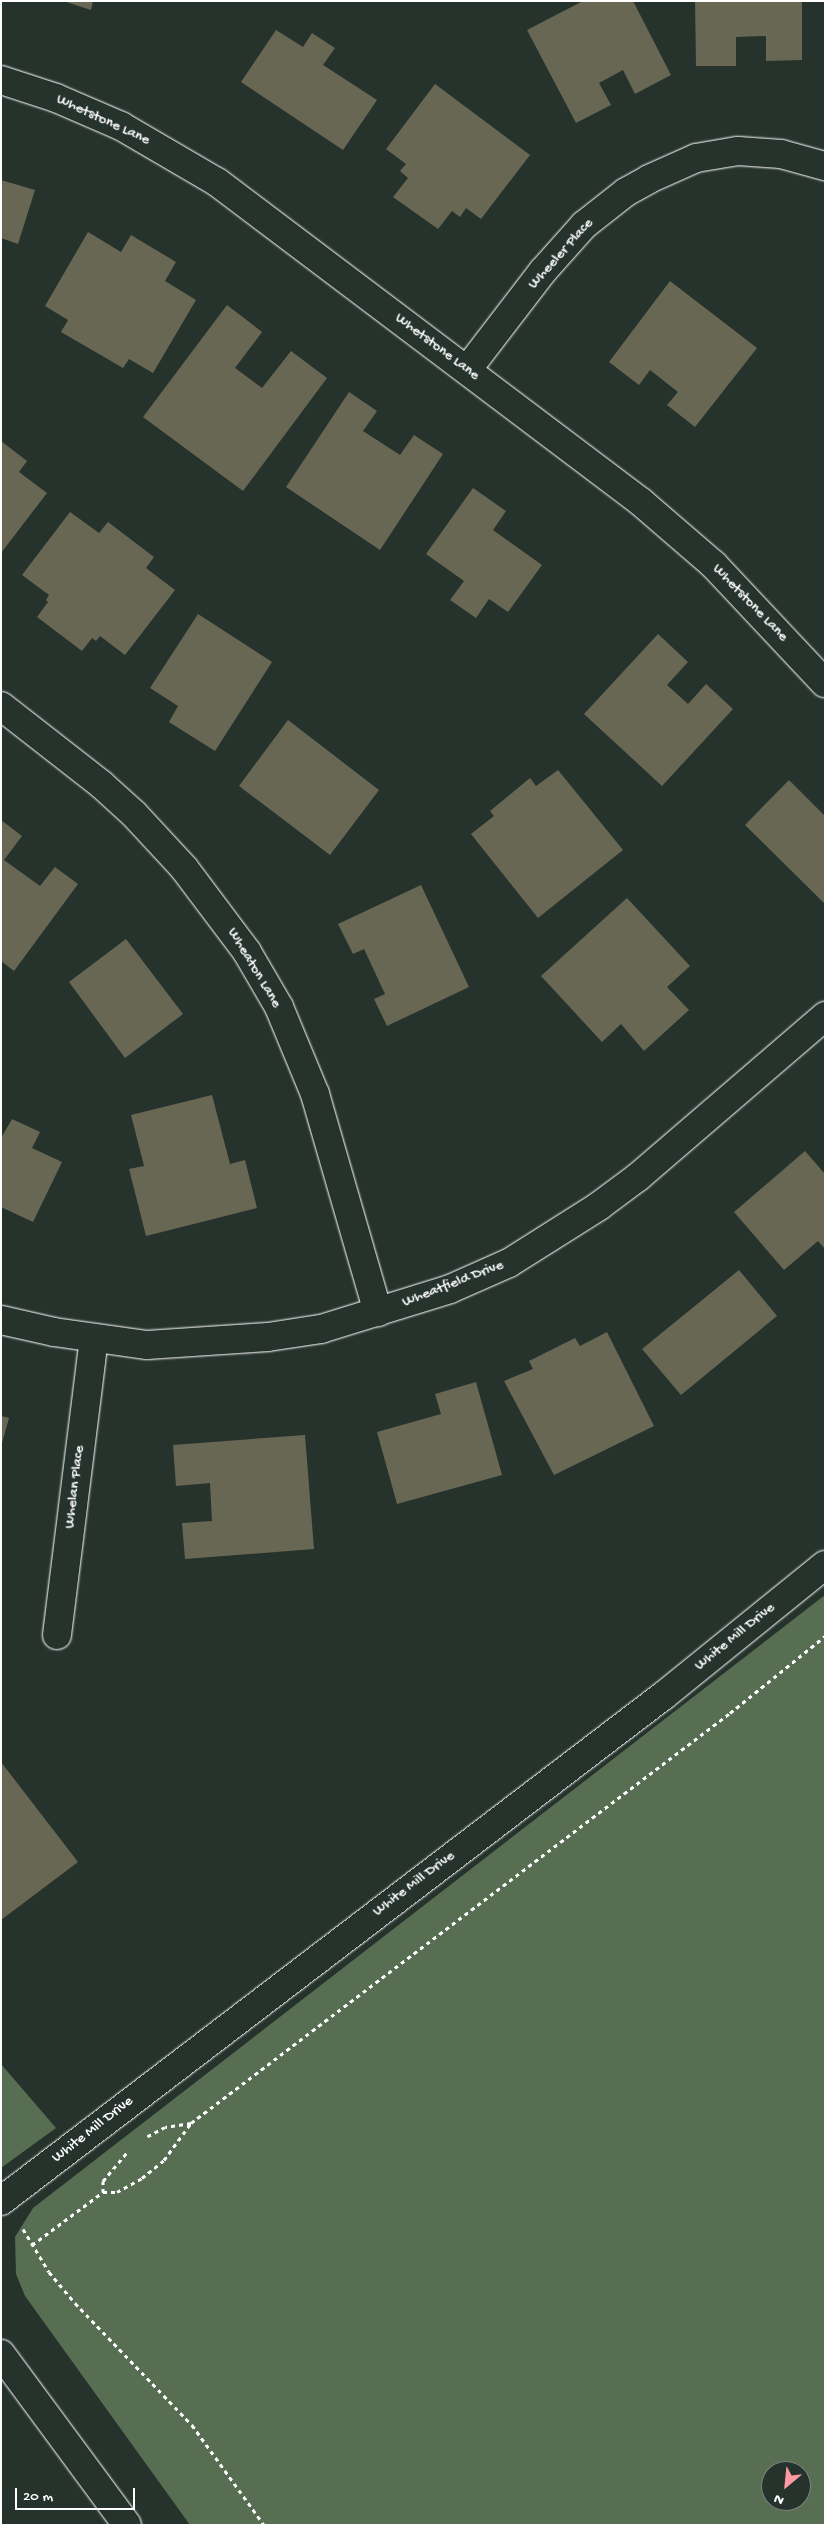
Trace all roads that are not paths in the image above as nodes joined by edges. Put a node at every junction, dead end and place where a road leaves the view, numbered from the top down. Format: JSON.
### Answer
{"nodes":[{"id":1,"x":1,"y":80,"type":"edge"},
{"id":2,"x":825,"y":166,"type":"edge"},
{"id":3,"x":467,"y":370,"type":"junction"},
{"id":4,"x":825,"y":683,"type":"edge"},
{"id":5,"x":1,"y":706,"type":"edge"},
{"id":6,"x":825,"y":1016,"type":"edge"},
{"id":7,"x":378,"y":1312,"type":"junction"},
{"id":8,"x":1,"y":1320,"type":"edge"},
{"id":9,"x":94,"y":1339,"type":"junction"},
{"id":10,"x":825,"y":1565,"type":"edge"},
{"id":11,"x":56,"y":1635,"type":"dead end"},
{"id":12,"x":1,"y":2200,"type":"edge"},
{"id":13,"x":1,"y":2354,"type":"edge"},
{"id":14,"x":127,"y":2525,"type":"edge"}],
"edges":[{"from":1,"to":3,"type":"street","name":"Whetstone Lane"},
{"from":2,"to":3,"type":"street","name":"Wheeler Place"},
{"from":3,"to":4,"type":"street","name":"Whetstone Lane"},
{"from":5,"to":7,"type":"street","name":"Wheaton Lane"},
{"from":6,"to":7,"type":"street","name":"Wheatfield Drive"},
{"from":7,"to":9,"type":"street","name":"Wheatfield Drive"},
{"from":8,"to":9,"type":"street","name":"Wheatfield Drive"},
{"from":9,"to":11,"type":"street","name":"Whelan Place"},
{"from":10,"to":12,"type":"street","name":"White Mill Drive"},
{"from":13,"to":14,"type":"street"}]}
